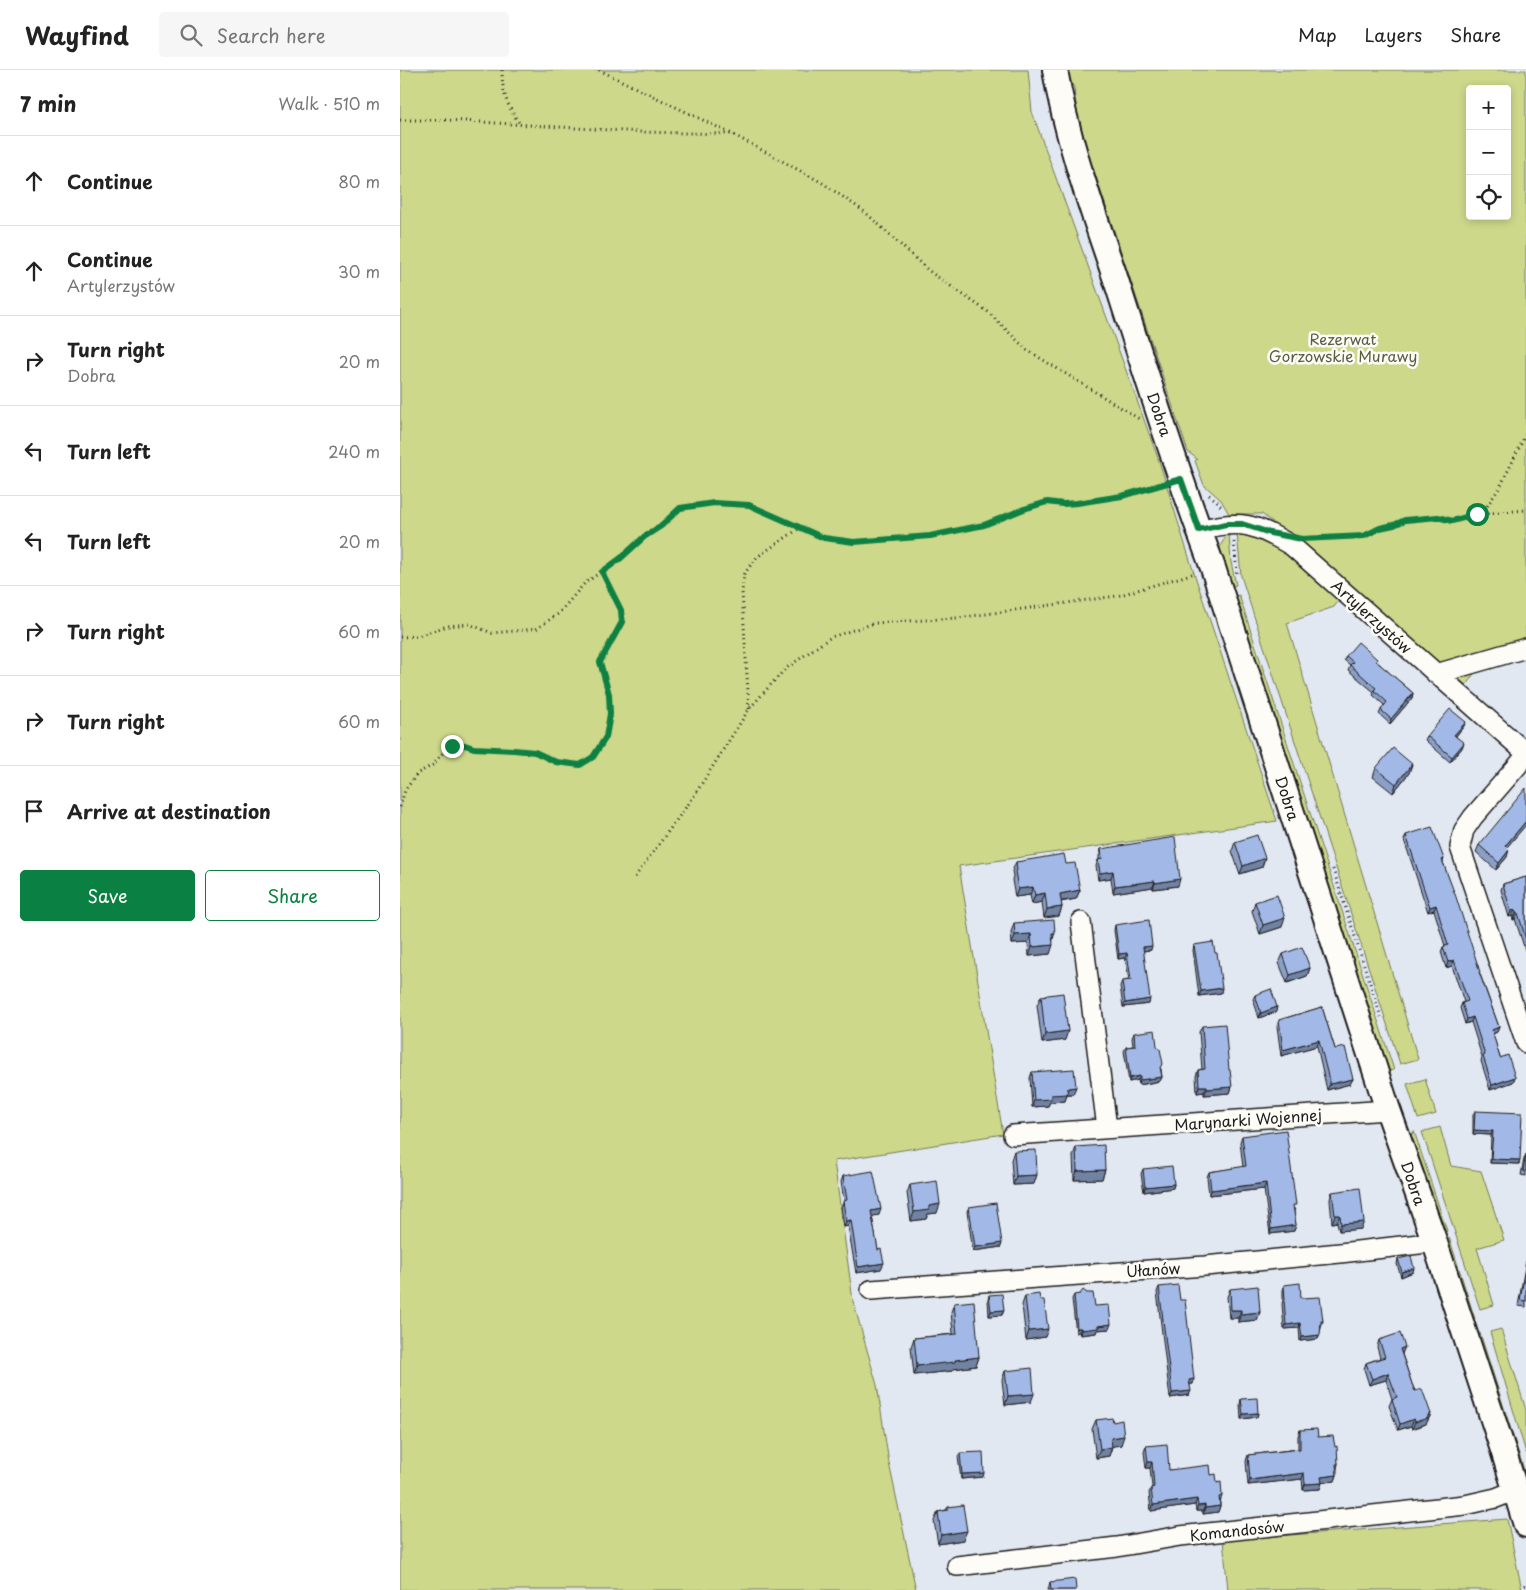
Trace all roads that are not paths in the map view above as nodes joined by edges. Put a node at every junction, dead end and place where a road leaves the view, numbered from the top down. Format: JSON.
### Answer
{"nodes":[{"id":1,"x":1055,"y":70,"type":"edge"},
{"id":2,"x":1199,"y":530,"type":"junction"},
{"id":3,"x":1526,"y":648,"type":"edge"},
{"id":4,"x":1436,"y":674,"type":"junction"},
{"id":5,"x":1526,"y":754,"type":"edge"},
{"id":6,"x":1081,"y":922,"type":"dead end"},
{"id":7,"x":1526,"y":1042,"type":"edge"},
{"id":8,"x":1388,"y":1110,"type":"junction"},
{"id":9,"x":1107,"y":1128,"type":"junction"},
{"id":10,"x":1012,"y":1135,"type":"dead end"},
{"id":11,"x":1434,"y":1240,"type":"junction"},
{"id":12,"x":871,"y":1290,"type":"dead end"},
{"id":13,"x":1516,"y":1490,"type":"junction"},
{"id":14,"x":1526,"y":1522,"type":"edge"},
{"id":15,"x":956,"y":1566,"type":"dead end"}],
"edges":[{"from":1,"to":2,"type":"street","name":"Dobra"},
{"from":2,"to":4,"type":"street","name":"Artylerzystów"},
{"from":2,"to":8,"type":"street","name":"Dobra"},
{"from":3,"to":4,"type":"street"},
{"from":4,"to":5,"type":"street","name":"Artylerzystów"},
{"from":5,"to":7,"type":"street","name":"Artylerzystów"},
{"from":6,"to":9,"type":"street"},
{"from":8,"to":9,"type":"street","name":"Marynarki Wojennej"},
{"from":8,"to":11,"type":"street","name":"Dobra"},
{"from":9,"to":10,"type":"street","name":"Marynarki Wojennej"},
{"from":11,"to":12,"type":"street","name":"Ułanów"},
{"from":11,"to":13,"type":"street","name":"Dobra"},
{"from":13,"to":14,"type":"street","name":"Dobra"},
{"from":13,"to":15,"type":"street","name":"Komandosów"}]}
